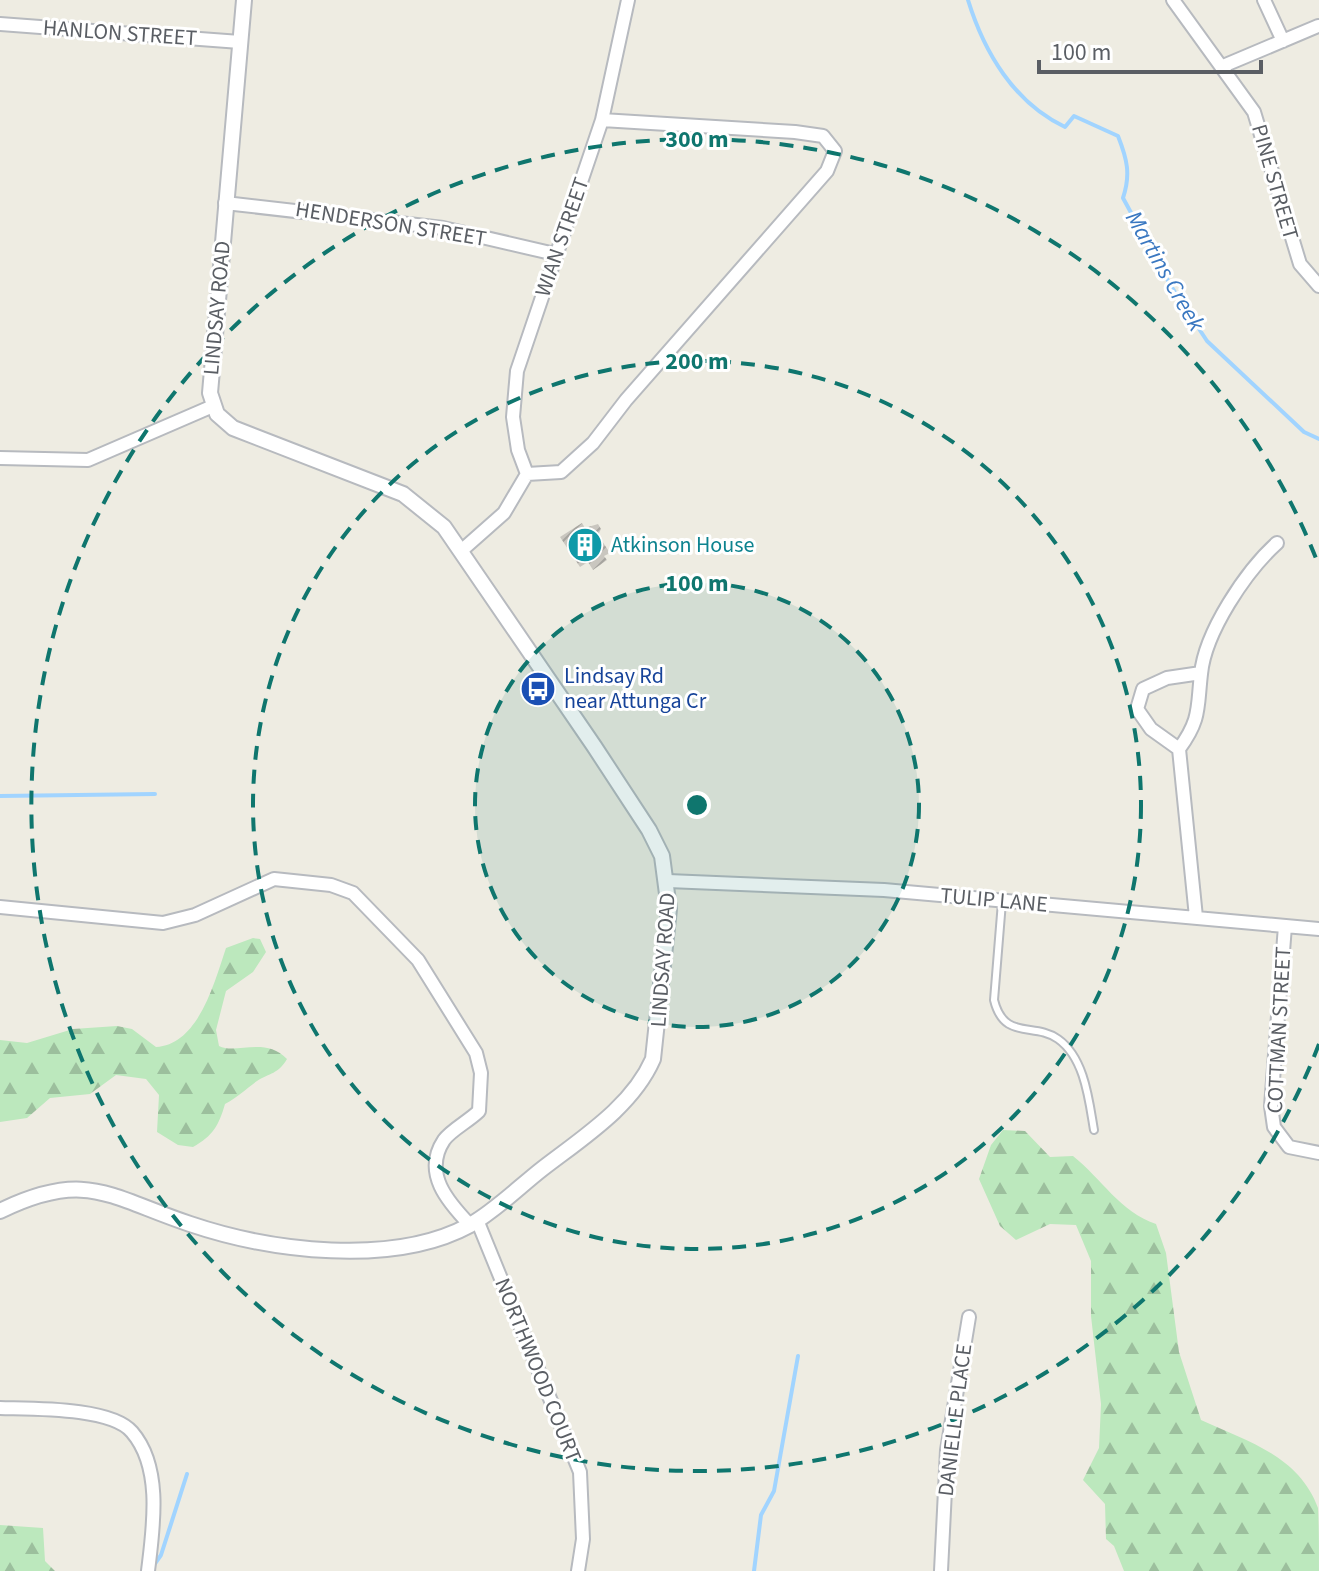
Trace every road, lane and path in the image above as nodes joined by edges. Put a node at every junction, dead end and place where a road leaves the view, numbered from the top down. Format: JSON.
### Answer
{"nodes":[{"id":1,"x":244,"y":0,"type":"edge"},
{"id":2,"x":628,"y":0,"type":"edge"},
{"id":3,"x":1173,"y":0,"type":"edge"},
{"id":4,"x":1264,"y":0,"type":"edge"},
{"id":5,"x":0,"y":24,"type":"edge"},
{"id":6,"x":1318,"y":26,"type":"edge"},
{"id":7,"x":1283,"y":41,"type":"junction"},
{"id":8,"x":240,"y":42,"type":"junction"},
{"id":9,"x":1223,"y":66,"type":"junction"},
{"id":10,"x":602,"y":120,"type":"junction"},
{"id":11,"x":225,"y":203,"type":"junction"},
{"id":12,"x":555,"y":254,"type":"junction"},
{"id":13,"x":1319,"y":286,"type":"edge"},
{"id":14,"x":213,"y":406,"type":"junction"},
{"id":15,"x":0,"y":458,"type":"edge"},
{"id":16,"x":527,"y":474,"type":"junction"},
{"id":17,"x":1277,"y":543,"type":"dead end"},
{"id":18,"x":461,"y":551,"type":"junction"},
{"id":19,"x":1201,"y":673,"type":"junction"},
{"id":20,"x":1179,"y":749,"type":"junction"},
{"id":21,"x":668,"y":881,"type":"junction"},
{"id":22,"x":1002,"y":901,"type":"junction"},
{"id":23,"x":0,"y":907,"type":"edge"},
{"id":24,"x":1196,"y":917,"type":"junction"},
{"id":25,"x":1285,"y":926,"type":"junction"},
{"id":26,"x":1319,"y":929,"type":"edge"},
{"id":27,"x":1094,"y":1130,"type":"dead end"},
{"id":28,"x":1319,"y":1153,"type":"edge"},
{"id":29,"x":0,"y":1211,"type":"edge"},
{"id":30,"x":473,"y":1222,"type":"junction"},
{"id":31,"x":969,"y":1317,"type":"dead end"},
{"id":32,"x":0,"y":1408,"type":"edge"},
{"id":33,"x":148,"y":1571,"type":"edge"},
{"id":34,"x":578,"y":1571,"type":"edge"},
{"id":35,"x":941,"y":1571,"type":"edge"}],
"edges":[{"from":1,"to":8,"type":"street","name":"LINDSAY ROAD"},
{"from":2,"to":10,"type":"street","name":"WIAN STREET"},
{"from":3,"to":9,"type":"street","name":"PINE STREET"},
{"from":4,"to":7,"type":"street"},
{"from":5,"to":8,"type":"street","name":"HANLON STREET"},
{"from":6,"to":7,"type":"street"},
{"from":7,"to":9,"type":"street"},
{"from":8,"to":11,"type":"street","name":"LINDSAY ROAD"},
{"from":9,"to":13,"type":"street","name":"PINE STREET"},
{"from":10,"to":12,"type":"street","name":"WIAN STREET"},
{"from":10,"to":16,"type":"street"},
{"from":11,"to":12,"type":"street","name":"HENDERSON STREET"},
{"from":11,"to":14,"type":"street","name":"LINDSAY ROAD"},
{"from":12,"to":16,"type":"street","name":"WIAN STREET"},
{"from":14,"to":15,"type":"street"},
{"from":14,"to":18,"type":"street","name":"LINDSAY ROAD"},
{"from":16,"to":18,"type":"street"},
{"from":17,"to":19,"type":"street"},
{"from":18,"to":21,"type":"street","name":"LINDSAY ROAD"},
{"from":19,"to":20,"type":"street"},
{"from":19,"to":20,"type":"street"},
{"from":20,"to":24,"type":"street"},
{"from":21,"to":22,"type":"street","name":"TULIP LANE"},
{"from":21,"to":30,"type":"street","name":"LINDSAY ROAD"},
{"from":22,"to":24,"type":"street","name":"TULIP LANE"},
{"from":22,"to":27,"type":"lane"},
{"from":23,"to":30,"type":"street","name":"NORTHWOOD COURT"},
{"from":24,"to":25,"type":"street","name":"TULIP LANE"},
{"from":25,"to":26,"type":"street","name":"TULIP LANE"},
{"from":25,"to":28,"type":"street","name":"COTTMAN STREET"},
{"from":29,"to":30,"type":"street","name":"LINDSAY ROAD"},
{"from":30,"to":34,"type":"street","name":"NORTHWOOD COURT"},
{"from":31,"to":35,"type":"street","name":"DANIELLE PLACE"},
{"from":32,"to":33,"type":"street"}]}
